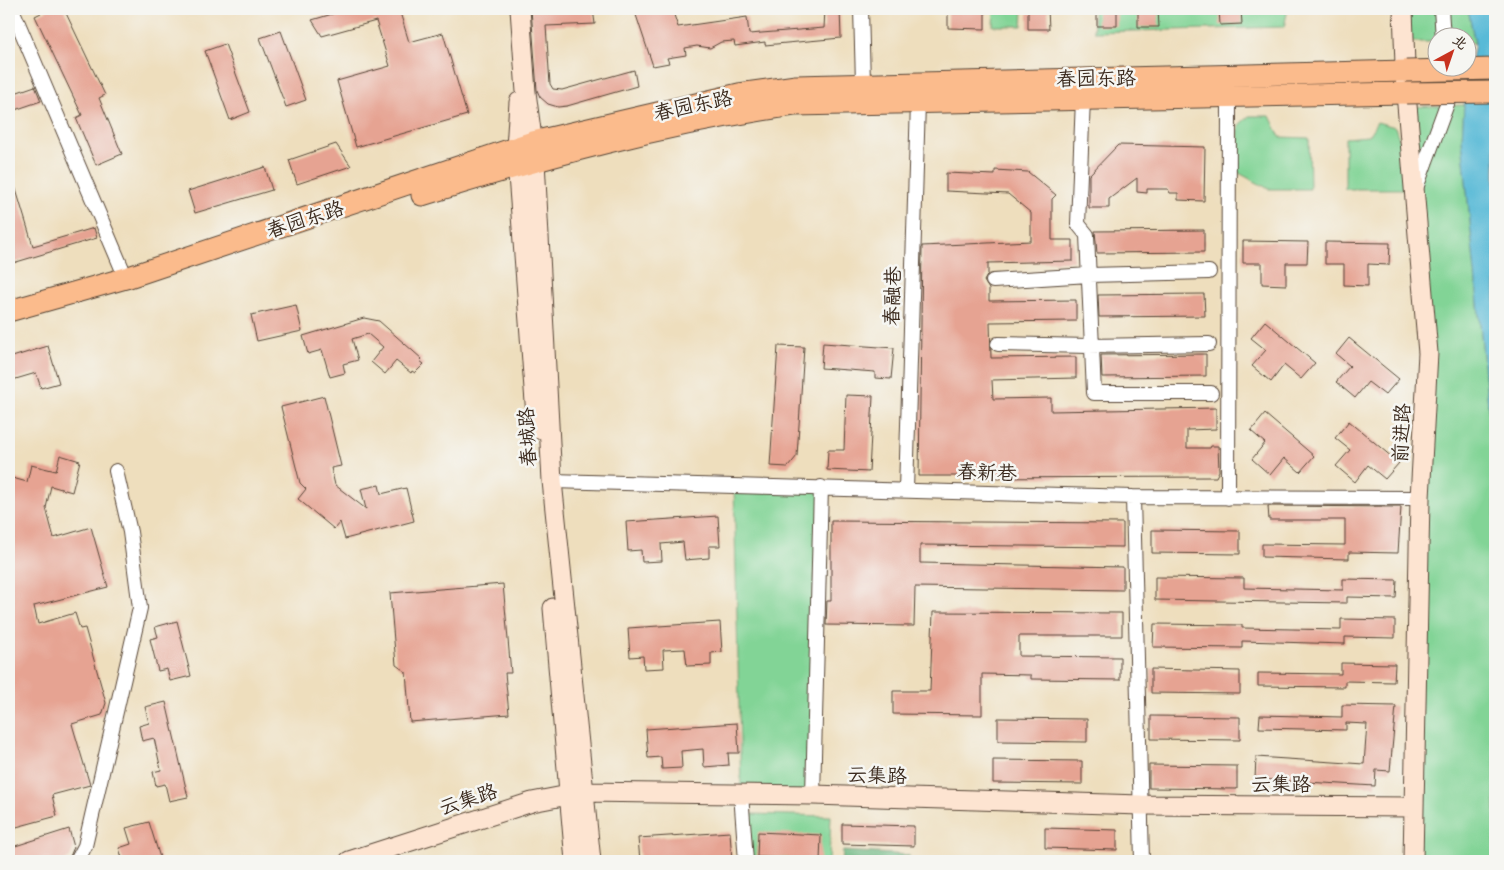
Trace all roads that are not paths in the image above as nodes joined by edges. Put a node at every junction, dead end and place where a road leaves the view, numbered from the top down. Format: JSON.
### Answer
{"nodes":[{"id":1,"x":12,"y":9,"type":"edge"},
{"id":2,"x":510,"y":9,"type":"edge"},
{"id":3,"x":520,"y":9,"type":"edge"},
{"id":4,"x":860,"y":9,"type":"edge"},
{"id":5,"x":1403,"y":9,"type":"edge"},
{"id":6,"x":1441,"y":9,"type":"edge"},
{"id":7,"x":1442,"y":28,"type":"edge"},
{"id":8,"x":1495,"y":69,"type":"edge"},
{"id":9,"x":1406,"y":71,"type":"junction"},
{"id":10,"x":1446,"y":78,"type":"edge"},
{"id":11,"x":863,"y":84,"type":"junction"},
{"id":12,"x":1495,"y":92,"type":"edge"},
{"id":13,"x":1406,"y":93,"type":"junction"},
{"id":14,"x":1229,"y":97,"type":"junction"},
{"id":15,"x":1084,"y":100,"type":"junction"},
{"id":16,"x":918,"y":103,"type":"junction"},
{"id":17,"x":525,"y":154,"type":"junction"},
{"id":18,"x":1414,"y":192,"type":"junction"},
{"id":19,"x":1208,"y":272,"type":"dead end"},
{"id":20,"x":1089,"y":275,"type":"junction"},
{"id":21,"x":126,"y":278,"type":"junction"},
{"id":22,"x":992,"y":281,"type":"dead end"},
{"id":23,"x":9,"y":310,"type":"edge"},
{"id":24,"x":9,"y":325,"type":"edge"},
{"id":25,"x":998,"y":344,"type":"dead end"},
{"id":26,"x":1209,"y":344,"type":"dead end"},
{"id":27,"x":1092,"y":345,"type":"junction"},
{"id":28,"x":1211,"y":393,"type":"dead end"},
{"id":29,"x":116,"y":471,"type":"dead end"},
{"id":30,"x":552,"y":481,"type":"junction"},
{"id":31,"x":821,"y":487,"type":"junction"},
{"id":32,"x":906,"y":490,"type":"junction"},
{"id":33,"x":1133,"y":497,"type":"junction"},
{"id":34,"x":1228,"y":498,"type":"junction"},
{"id":35,"x":1420,"y":498,"type":"junction"},
{"id":36,"x":576,"y":794,"type":"junction"},
{"id":37,"x":741,"y":794,"type":"junction"},
{"id":38,"x":813,"y":795,"type":"junction"},
{"id":39,"x":1141,"y":805,"type":"junction"},
{"id":40,"x":1414,"y":807,"type":"junction"},
{"id":41,"x":77,"y":861,"type":"edge"},
{"id":42,"x":349,"y":861,"type":"edge"},
{"id":43,"x":575,"y":861,"type":"edge"},
{"id":44,"x":591,"y":861,"type":"edge"},
{"id":45,"x":746,"y":861,"type":"edge"},
{"id":46,"x":1142,"y":861,"type":"edge"},
{"id":47,"x":1413,"y":861,"type":"edge"}],
"edges":[{"from":1,"to":21,"type":"street"},
{"from":2,"to":17,"type":"street","name":"春城路"},
{"from":3,"to":17,"type":"street","name":"春城路"},
{"from":4,"to":11,"type":"street"},
{"from":5,"to":9,"type":"street","name":"前进路"},
{"from":6,"to":7,"type":"street"},
{"from":8,"to":9,"type":"main road","name":"春园东路","bridge":true},
{"from":9,"to":11,"type":"main road","name":"春园东路"},
{"from":9,"to":13,"type":"street","name":"前进路"},
{"from":10,"to":18,"type":"street"},
{"from":11,"to":17,"type":"main road","name":"春园东路"},
{"from":12,"to":13,"type":"main road","name":"春园东路","bridge":true},
{"from":13,"to":14,"type":"main road","name":"春园东路"},
{"from":13,"to":18,"type":"street","name":"前进路"},
{"from":14,"to":15,"type":"main road","name":"春园东路"},
{"from":14,"to":34,"type":"street"},
{"from":15,"to":16,"type":"main road","name":"春园东路"},
{"from":15,"to":20,"type":"street"},
{"from":16,"to":17,"type":"main road","name":"春园东路"},
{"from":16,"to":32,"type":"street","name":"春融巷"},
{"from":17,"to":21,"type":"main road","name":"春园东路"},
{"from":17,"to":24,"type":"main road","name":"春园东路"},
{"from":17,"to":30,"type":"street","name":"春城路"},
{"from":17,"to":36,"type":"street","name":"春城路"},
{"from":18,"to":35,"type":"street","name":"前进路"},
{"from":19,"to":20,"type":"street"},
{"from":20,"to":22,"type":"street"},
{"from":20,"to":27,"type":"street"},
{"from":21,"to":23,"type":"main road","name":"春园东路"},
{"from":25,"to":27,"type":"street"},
{"from":26,"to":27,"type":"street"},
{"from":27,"to":28,"type":"street"},
{"from":29,"to":41,"type":"street"},
{"from":30,"to":31,"type":"street","name":"春新巷"},
{"from":30,"to":36,"type":"street","name":"春城路"},
{"from":31,"to":32,"type":"street","name":"春新巷"},
{"from":31,"to":38,"type":"street"},
{"from":32,"to":33,"type":"street","name":"春新巷"},
{"from":33,"to":34,"type":"street","name":"春新巷"},
{"from":33,"to":39,"type":"street"},
{"from":34,"to":35,"type":"street","name":"春新巷"},
{"from":35,"to":40,"type":"street","name":"前进路"},
{"from":36,"to":37,"type":"street","name":"云集路"},
{"from":36,"to":42,"type":"street","name":"云集路"},
{"from":36,"to":43,"type":"street","name":"春城路"},
{"from":36,"to":44,"type":"street","name":"春城路"},
{"from":37,"to":38,"type":"street","name":"云集路"},
{"from":37,"to":45,"type":"street"},
{"from":38,"to":39,"type":"street","name":"云集路"},
{"from":39,"to":40,"type":"street","name":"云集路"},
{"from":39,"to":46,"type":"street"},
{"from":40,"to":47,"type":"street","name":"前进路"}]}
